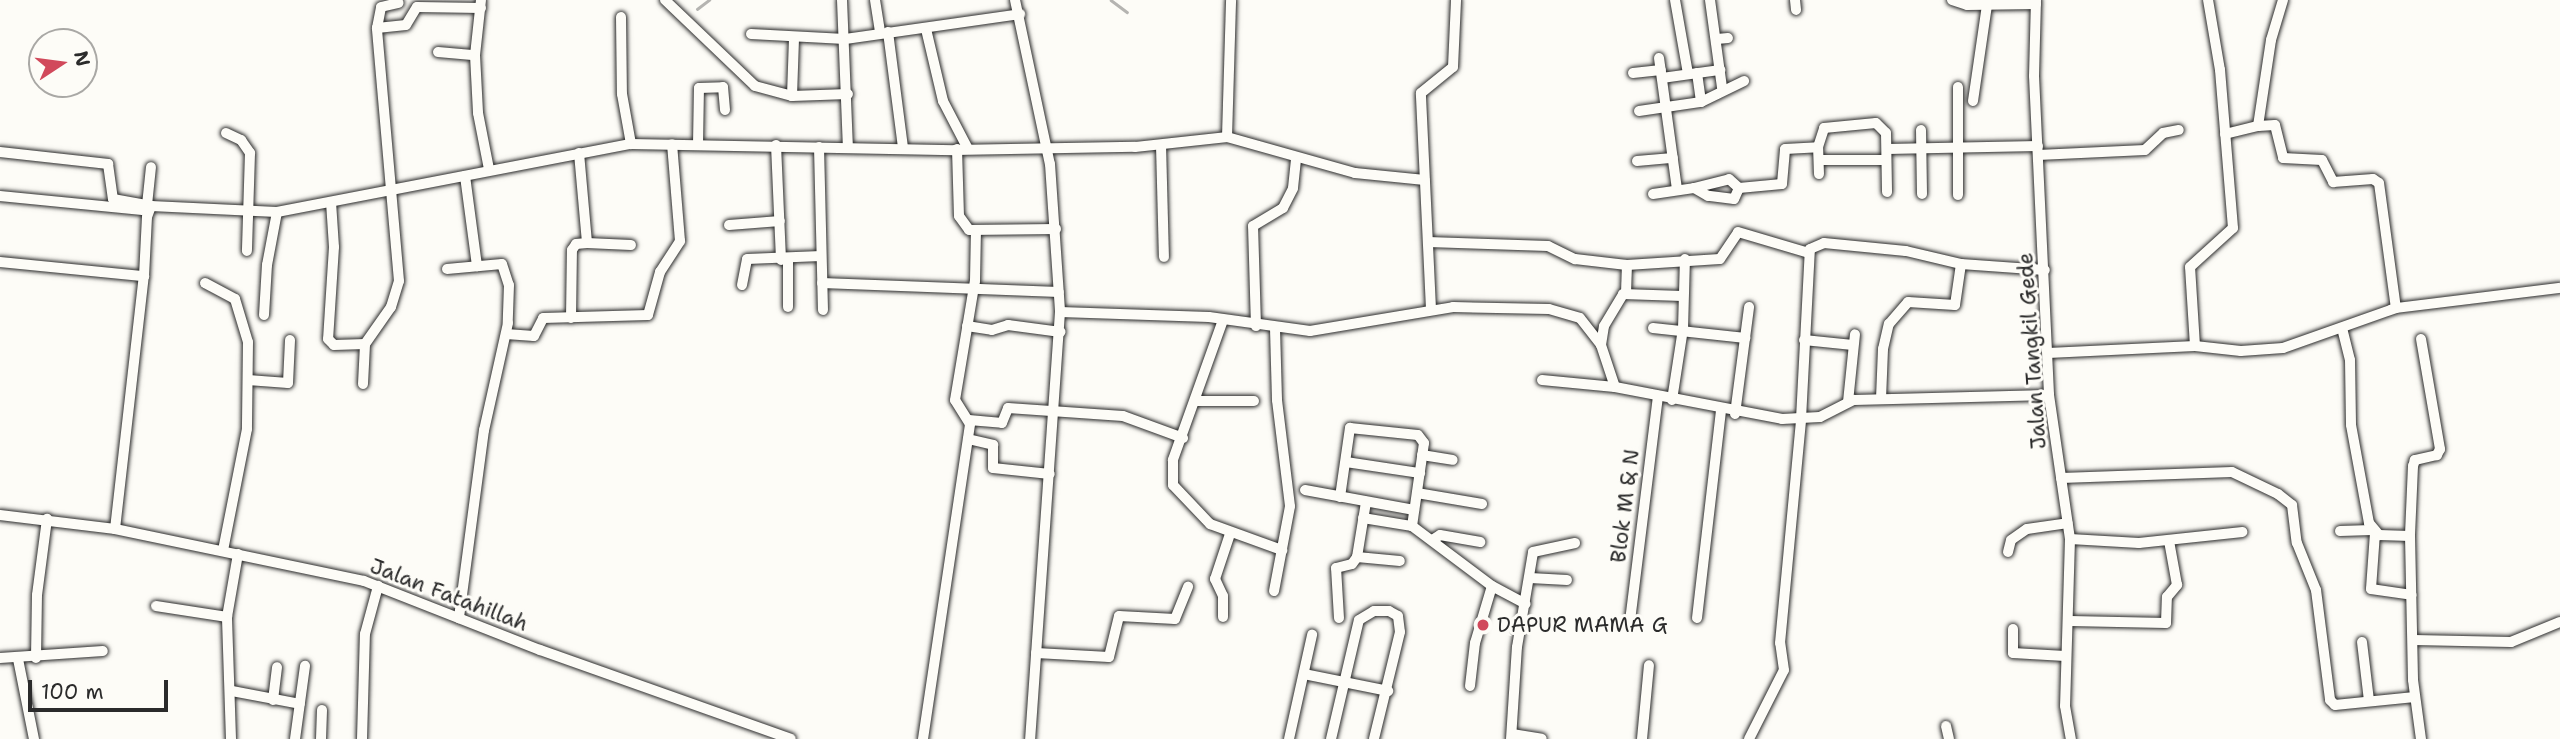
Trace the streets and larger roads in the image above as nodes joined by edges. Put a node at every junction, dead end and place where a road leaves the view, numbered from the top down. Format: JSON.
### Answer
{"nodes":[{"id":1,"x":665,"y":0,"type":"edge"},
{"id":2,"x":842,"y":0,"type":"edge"},
{"id":3,"x":875,"y":0,"type":"edge"},
{"id":4,"x":1015,"y":0,"type":"edge"},
{"id":5,"x":1231,"y":0,"type":"edge"},
{"id":6,"x":1455,"y":0,"type":"edge"},
{"id":7,"x":1675,"y":0,"type":"edge"},
{"id":8,"x":1952,"y":0,"type":"edge"},
{"id":9,"x":2208,"y":0,"type":"edge"},
{"id":10,"x":2283,"y":0,"type":"edge"},
{"id":11,"x":399,"y":2,"type":"dead end"},
{"id":12,"x":2036,"y":2,"type":"edge"},
{"id":13,"x":481,"y":4,"type":"edge"},
{"id":14,"x":1714,"y":5,"type":"edge"},
{"id":15,"x":1987,"y":5,"type":"junction"},
{"id":16,"x":1020,"y":14,"type":"junction"},
{"id":17,"x":621,"y":17,"type":"dead end"},
{"id":18,"x":377,"y":28,"type":"junction"},
{"id":19,"x":926,"y":29,"type":"junction"},
{"id":20,"x":884,"y":33,"type":"junction"},
{"id":21,"x":751,"y":34,"type":"dead end"},
{"id":22,"x":794,"y":38,"type":"junction"},
{"id":23,"x":845,"y":39,"type":"junction"},
{"id":24,"x":438,"y":52,"type":"dead end"},
{"id":25,"x":475,"y":55,"type":"junction"},
{"id":26,"x":1659,"y":58,"type":"dead end"},
{"id":27,"x":1720,"y":70,"type":"junction"},
{"id":28,"x":1633,"y":73,"type":"dead end"},
{"id":29,"x":1662,"y":74,"type":"junction"},
{"id":30,"x":1693,"y":74,"type":"junction"},
{"id":31,"x":1744,"y":81,"type":"dead end"},
{"id":32,"x":1958,"y":87,"type":"dead end"},
{"id":33,"x":1722,"y":88,"type":"junction"},
{"id":34,"x":848,"y":94,"type":"junction"},
{"id":35,"x":792,"y":96,"type":"junction"},
{"id":36,"x":1973,"y":101,"type":"dead end"},
{"id":37,"x":1701,"y":102,"type":"junction"},
{"id":38,"x":724,"y":110,"type":"dead end"},
{"id":39,"x":1667,"y":110,"type":"junction"},
{"id":40,"x":1639,"y":111,"type":"dead end"},
{"id":41,"x":2258,"y":126,"type":"junction"},
{"id":42,"x":1921,"y":130,"type":"dead end"},
{"id":43,"x":2179,"y":130,"type":"dead end"},
{"id":44,"x":226,"y":132,"type":"dead end"},
{"id":45,"x":2225,"y":134,"type":"junction"},
{"id":46,"x":1227,"y":137,"type":"junction"},
{"id":47,"x":631,"y":144,"type":"junction"},
{"id":48,"x":672,"y":144,"type":"junction"},
{"id":49,"x":698,"y":144,"type":"junction"},
{"id":50,"x":776,"y":145,"type":"junction"},
{"id":51,"x":1161,"y":145,"type":"junction"},
{"id":52,"x":1047,"y":146,"type":"junction"},
{"id":53,"x":819,"y":147,"type":"junction"},
{"id":54,"x":848,"y":147,"type":"junction"},
{"id":55,"x":903,"y":147,"type":"junction"},
{"id":56,"x":1818,"y":147,"type":"junction"},
{"id":57,"x":1921,"y":148,"type":"junction"},
{"id":58,"x":957,"y":149,"type":"junction"},
{"id":59,"x":968,"y":149,"type":"junction"},
{"id":60,"x":1956,"y":149,"type":"junction"},
{"id":61,"x":2038,"y":151,"type":"junction"},
{"id":62,"x":0,"y":152,"type":"edge"},
{"id":63,"x":579,"y":153,"type":"junction"},
{"id":64,"x":1887,"y":155,"type":"junction"},
{"id":65,"x":1296,"y":158,"type":"junction"},
{"id":66,"x":1673,"y":158,"type":"junction"},
{"id":67,"x":1819,"y":160,"type":"junction"},
{"id":68,"x":1637,"y":161,"type":"dead end"},
{"id":69,"x":151,"y":167,"type":"dead end"},
{"id":70,"x":489,"y":169,"type":"junction"},
{"id":71,"x":1819,"y":174,"type":"dead end"},
{"id":72,"x":465,"y":176,"type":"junction"},
{"id":73,"x":1425,"y":180,"type":"junction"},
{"id":74,"x":1693,"y":188,"type":"junction"},
{"id":75,"x":1739,"y":188,"type":"junction"},
{"id":76,"x":1677,"y":190,"type":"junction"},
{"id":77,"x":1887,"y":191,"type":"dead end"},
{"id":78,"x":393,"y":192,"type":"junction"},
{"id":79,"x":1653,"y":194,"type":"dead end"},
{"id":80,"x":1922,"y":194,"type":"dead end"},
{"id":81,"x":1958,"y":195,"type":"dead end"},
{"id":82,"x":0,"y":196,"type":"edge"},
{"id":83,"x":331,"y":202,"type":"junction"},
{"id":84,"x":149,"y":207,"type":"junction"},
{"id":85,"x":251,"y":211,"type":"junction"},
{"id":86,"x":277,"y":212,"type":"junction"},
{"id":87,"x":780,"y":221,"type":"junction"},
{"id":88,"x":729,"y":225,"type":"dead end"},
{"id":89,"x":1056,"y":229,"type":"junction"},
{"id":90,"x":976,"y":230,"type":"junction"},
{"id":91,"x":1427,"y":242,"type":"junction"},
{"id":92,"x":587,"y":243,"type":"junction"},
{"id":93,"x":631,"y":245,"type":"dead end"},
{"id":94,"x":247,"y":251,"type":"dead end"},
{"id":95,"x":1809,"y":253,"type":"junction"},
{"id":96,"x":821,"y":256,"type":"junction"},
{"id":97,"x":1164,"y":257,"type":"dead end"},
{"id":98,"x":1685,"y":259,"type":"junction"},
{"id":99,"x":785,"y":260,"type":"junction"},
{"id":100,"x":0,"y":262,"type":"edge"},
{"id":101,"x":1961,"y":264,"type":"junction"},
{"id":102,"x":1627,"y":265,"type":"junction"},
{"id":103,"x":477,"y":266,"type":"junction"},
{"id":104,"x":447,"y":269,"type":"dead end"},
{"id":105,"x":2045,"y":270,"type":"junction"},
{"id":106,"x":144,"y":276,"type":"junction"},
{"id":107,"x":205,"y":283,"type":"dead end"},
{"id":108,"x":822,"y":283,"type":"junction"},
{"id":109,"x":742,"y":285,"type":"dead end"},
{"id":110,"x":975,"y":286,"type":"junction"},
{"id":111,"x":2560,"y":288,"type":"edge"},
{"id":112,"x":1059,"y":292,"type":"junction"},
{"id":113,"x":1626,"y":293,"type":"junction"},
{"id":114,"x":1682,"y":296,"type":"junction"},
{"id":115,"x":788,"y":307,"type":"dead end"},
{"id":116,"x":1749,"y":307,"type":"dead end"},
{"id":117,"x":2396,"y":308,"type":"junction"},
{"id":118,"x":823,"y":310,"type":"dead end"},
{"id":119,"x":1431,"y":310,"type":"junction"},
{"id":120,"x":1060,"y":312,"type":"junction"},
{"id":121,"x":264,"y":314,"type":"dead end"},
{"id":122,"x":571,"y":318,"type":"junction"},
{"id":123,"x":1223,"y":320,"type":"junction"},
{"id":124,"x":967,"y":326,"type":"junction"},
{"id":125,"x":1256,"y":326,"type":"junction"},
{"id":126,"x":1275,"y":328,"type":"junction"},
{"id":127,"x":1653,"y":328,"type":"dead end"},
{"id":128,"x":2342,"y":328,"type":"junction"},
{"id":129,"x":1684,"y":329,"type":"junction"},
{"id":130,"x":1060,"y":332,"type":"junction"},
{"id":131,"x":506,"y":334,"type":"junction"},
{"id":132,"x":1745,"y":338,"type":"junction"},
{"id":133,"x":2421,"y":339,"type":"dead end"},
{"id":134,"x":290,"y":340,"type":"dead end"},
{"id":135,"x":1804,"y":340,"type":"junction"},
{"id":136,"x":365,"y":344,"type":"junction"},
{"id":137,"x":1601,"y":345,"type":"junction"},
{"id":138,"x":2195,"y":346,"type":"junction"},
{"id":139,"x":2048,"y":353,"type":"junction"},
{"id":140,"x":248,"y":380,"type":"junction"},
{"id":141,"x":1542,"y":380,"type":"dead end"},
{"id":142,"x":363,"y":384,"type":"dead end"},
{"id":143,"x":1615,"y":387,"type":"junction"},
{"id":144,"x":2049,"y":395,"type":"junction"},
{"id":145,"x":1658,"y":397,"type":"junction"},
{"id":146,"x":1881,"y":399,"type":"junction"},
{"id":147,"x":1672,"y":400,"type":"junction"},
{"id":148,"x":1195,"y":401,"type":"junction"},
{"id":149,"x":1254,"y":401,"type":"dead end"},
{"id":150,"x":1848,"y":401,"type":"junction"},
{"id":151,"x":1721,"y":410,"type":"junction"},
{"id":152,"x":1055,"y":412,"type":"junction"},
{"id":153,"x":1735,"y":414,"type":"junction"},
{"id":154,"x":1801,"y":419,"type":"junction"},
{"id":155,"x":969,"y":420,"type":"junction"},
{"id":156,"x":1182,"y":438,"type":"junction"},
{"id":157,"x":968,"y":439,"type":"junction"},
{"id":158,"x":1422,"y":455,"type":"junction"},
{"id":159,"x":1452,"y":460,"type":"dead end"},
{"id":160,"x":1346,"y":461,"type":"junction"},
{"id":161,"x":1420,"y":473,"type":"junction"},
{"id":162,"x":1051,"y":474,"type":"junction"},
{"id":163,"x":2061,"y":478,"type":"junction"},
{"id":164,"x":1305,"y":490,"type":"dead end"},
{"id":165,"x":1417,"y":493,"type":"junction"},
{"id":166,"x":1340,"y":497,"type":"junction"},
{"id":167,"x":1366,"y":502,"type":"junction"},
{"id":168,"x":1482,"y":504,"type":"dead end"},
{"id":169,"x":1414,"y":510,"type":"junction"},
{"id":170,"x":0,"y":515,"type":"edge"},
{"id":171,"x":1363,"y":518,"type":"junction"},
{"id":172,"x":47,"y":519,"type":"junction"},
{"id":173,"x":2068,"y":523,"type":"junction"},
{"id":174,"x":1412,"y":526,"type":"junction"},
{"id":175,"x":115,"y":529,"type":"junction"},
{"id":176,"x":2340,"y":531,"type":"dead end"},
{"id":177,"x":2373,"y":531,"type":"junction"},
{"id":178,"x":2242,"y":532,"type":"dead end"},
{"id":179,"x":1230,"y":534,"type":"junction"},
{"id":180,"x":2410,"y":536,"type":"junction"},
{"id":181,"x":1433,"y":539,"type":"junction"},
{"id":182,"x":2070,"y":539,"type":"junction"},
{"id":183,"x":2169,"y":541,"type":"junction"},
{"id":184,"x":1480,"y":542,"type":"dead end"},
{"id":185,"x":1575,"y":544,"type":"dead end"},
{"id":186,"x":223,"y":550,"type":"junction"},
{"id":187,"x":1282,"y":550,"type":"junction"},
{"id":188,"x":2008,"y":552,"type":"dead end"},
{"id":189,"x":238,"y":554,"type":"junction"},
{"id":190,"x":1357,"y":557,"type":"junction"},
{"id":191,"x":1400,"y":561,"type":"dead end"},
{"id":192,"x":1530,"y":578,"type":"junction"},
{"id":193,"x":1567,"y":580,"type":"dead end"},
{"id":194,"x":379,"y":586,"type":"junction"},
{"id":195,"x":1188,"y":586,"type":"dead end"},
{"id":196,"x":1492,"y":586,"type":"junction"},
{"id":197,"x":1275,"y":591,"type":"dead end"},
{"id":198,"x":2412,"y":595,"type":"junction"},
{"id":199,"x":1526,"y":604,"type":"junction"},
{"id":200,"x":156,"y":606,"type":"dead end"},
{"id":201,"x":227,"y":617,"type":"junction"},
{"id":202,"x":1223,"y":617,"type":"dead end"},
{"id":203,"x":459,"y":618,"type":"junction"},
{"id":204,"x":1339,"y":618,"type":"dead end"},
{"id":205,"x":1697,"y":618,"type":"dead end"},
{"id":206,"x":1630,"y":621,"type":"dead end"},
{"id":207,"x":2070,"y":621,"type":"junction"},
{"id":208,"x":2560,"y":622,"type":"edge"},
{"id":209,"x":2013,"y":629,"type":"dead end"},
{"id":210,"x":1312,"y":635,"type":"dead end"},
{"id":211,"x":2414,"y":640,"type":"junction"},
{"id":212,"x":2362,"y":642,"type":"dead end"},
{"id":213,"x":103,"y":651,"type":"dead end"},
{"id":214,"x":1036,"y":653,"type":"junction"},
{"id":215,"x":2065,"y":656,"type":"junction"},
{"id":216,"x":0,"y":658,"type":"edge"},
{"id":217,"x":36,"y":658,"type":"junction"},
{"id":218,"x":18,"y":659,"type":"junction"},
{"id":219,"x":1649,"y":665,"type":"dead end"},
{"id":220,"x":305,"y":666,"type":"dead end"},
{"id":221,"x":277,"y":667,"type":"dead end"},
{"id":222,"x":1304,"y":674,"type":"junction"},
{"id":223,"x":1344,"y":683,"type":"junction"},
{"id":224,"x":1470,"y":686,"type":"dead end"},
{"id":225,"x":232,"y":691,"type":"junction"},
{"id":226,"x":1388,"y":691,"type":"junction"},
{"id":227,"x":2415,"y":697,"type":"junction"},
{"id":228,"x":273,"y":700,"type":"junction"},
{"id":229,"x":2369,"y":701,"type":"junction"},
{"id":230,"x":300,"y":704,"type":"junction"},
{"id":231,"x":322,"y":710,"type":"dead end"},
{"id":232,"x":1946,"y":726,"type":"dead end"},
{"id":233,"x":1512,"y":737,"type":"edge"},
{"id":234,"x":34,"y":739,"type":"edge"},
{"id":235,"x":230,"y":739,"type":"edge"},
{"id":236,"x":295,"y":739,"type":"edge"},
{"id":237,"x":321,"y":739,"type":"edge"},
{"id":238,"x":362,"y":739,"type":"edge"},
{"id":239,"x":791,"y":739,"type":"edge"},
{"id":240,"x":923,"y":739,"type":"edge"},
{"id":241,"x":1030,"y":739,"type":"edge"},
{"id":242,"x":1289,"y":739,"type":"edge"},
{"id":243,"x":1331,"y":739,"type":"edge"},
{"id":244,"x":1374,"y":739,"type":"edge"},
{"id":245,"x":1542,"y":739,"type":"edge"},
{"id":246,"x":1642,"y":739,"type":"edge"},
{"id":247,"x":1749,"y":739,"type":"edge"},
{"id":248,"x":1949,"y":739,"type":"edge"},
{"id":249,"x":2071,"y":739,"type":"edge"},
{"id":250,"x":2421,"y":739,"type":"edge"}],
"edges":[{"from":1,"to":35,"type":"street"},
{"from":2,"to":23,"type":"street"},
{"from":3,"to":20,"type":"street"},
{"from":4,"to":16,"type":"street"},
{"from":5,"to":46,"type":"street"},
{"from":6,"to":73,"type":"street"},
{"from":7,"to":30,"type":"street"},
{"from":8,"to":15,"type":"street"},
{"from":9,"to":45,"type":"street"},
{"from":10,"to":41,"type":"street"},
{"from":11,"to":18,"type":"street"},
{"from":12,"to":15,"type":"street"},
{"from":12,"to":61,"type":"street","name":"Jalan Tangkil Gede"},
{"from":13,"to":18,"type":"street"},
{"from":13,"to":25,"type":"street"},
{"from":14,"to":27,"type":"street"},
{"from":15,"to":36,"type":"street"},
{"from":16,"to":19,"type":"street"},
{"from":16,"to":52,"type":"street"},
{"from":17,"to":47,"type":"street"},
{"from":18,"to":78,"type":"street"},
{"from":19,"to":20,"type":"street"},
{"from":19,"to":59,"type":"street"},
{"from":20,"to":23,"type":"street"},
{"from":20,"to":55,"type":"street"},
{"from":21,"to":22,"type":"street"},
{"from":22,"to":23,"type":"street"},
{"from":22,"to":35,"type":"street"},
{"from":23,"to":34,"type":"street"},
{"from":24,"to":25,"type":"street"},
{"from":25,"to":70,"type":"street"},
{"from":26,"to":29,"type":"street"},
{"from":27,"to":30,"type":"street"},
{"from":27,"to":33,"type":"street"},
{"from":28,"to":29,"type":"street"},
{"from":29,"to":30,"type":"street"},
{"from":29,"to":39,"type":"street"},
{"from":30,"to":37,"type":"street"},
{"from":31,"to":33,"type":"street"},
{"from":32,"to":60,"type":"street"},
{"from":33,"to":37,"type":"street"},
{"from":34,"to":35,"type":"street"},
{"from":34,"to":54,"type":"street"},
{"from":37,"to":39,"type":"street"},
{"from":38,"to":49,"type":"street"},
{"from":39,"to":40,"type":"street"},
{"from":39,"to":66,"type":"street"},
{"from":41,"to":45,"type":"street"},
{"from":41,"to":117,"type":"street"},
{"from":42,"to":57,"type":"street"},
{"from":43,"to":61,"type":"street"},
{"from":44,"to":85,"type":"street"},
{"from":45,"to":138,"type":"street"},
{"from":46,"to":51,"type":"street"},
{"from":46,"to":65,"type":"street"},
{"from":47,"to":48,"type":"street"},
{"from":47,"to":63,"type":"street"},
{"from":48,"to":49,"type":"street"},
{"from":48,"to":122,"type":"street"},
{"from":49,"to":50,"type":"street"},
{"from":50,"to":53,"type":"street"},
{"from":50,"to":87,"type":"street"},
{"from":51,"to":52,"type":"street"},
{"from":51,"to":97,"type":"street"},
{"from":52,"to":59,"type":"street"},
{"from":52,"to":89,"type":"street"},
{"from":53,"to":54,"type":"street"},
{"from":53,"to":96,"type":"street"},
{"from":54,"to":55,"type":"street"},
{"from":55,"to":58,"type":"street"},
{"from":56,"to":64,"type":"street"},
{"from":56,"to":67,"type":"street"},
{"from":56,"to":75,"type":"street"},
{"from":57,"to":60,"type":"street"},
{"from":57,"to":64,"type":"street"},
{"from":57,"to":80,"type":"street"},
{"from":58,"to":59,"type":"street"},
{"from":58,"to":90,"type":"street"},
{"from":60,"to":61,"type":"street"},
{"from":60,"to":81,"type":"street"},
{"from":61,"to":105,"type":"street","name":"Jalan Tangkil Gede"},
{"from":62,"to":84,"type":"street"},
{"from":63,"to":70,"type":"street"},
{"from":63,"to":92,"type":"street"},
{"from":64,"to":67,"type":"street"},
{"from":64,"to":77,"type":"street"},
{"from":65,"to":73,"type":"street"},
{"from":65,"to":125,"type":"street"},
{"from":66,"to":68,"type":"street"},
{"from":66,"to":76,"type":"street"},
{"from":67,"to":71,"type":"street"},
{"from":69,"to":84,"type":"street"},
{"from":70,"to":72,"type":"street"},
{"from":72,"to":78,"type":"street"},
{"from":72,"to":103,"type":"street"},
{"from":73,"to":91,"type":"street"},
{"from":74,"to":75,"type":"street"},
{"from":74,"to":75,"type":"street"},
{"from":74,"to":76,"type":"street"},
{"from":76,"to":79,"type":"street"},
{"from":78,"to":83,"type":"street"},
{"from":78,"to":136,"type":"street"},
{"from":82,"to":84,"type":"street"},
{"from":83,"to":86,"type":"street"},
{"from":83,"to":136,"type":"street"},
{"from":84,"to":85,"type":"street"},
{"from":84,"to":106,"type":"street"},
{"from":85,"to":86,"type":"street"},
{"from":85,"to":94,"type":"street"},
{"from":86,"to":121,"type":"street"},
{"from":87,"to":88,"type":"street"},
{"from":87,"to":99,"type":"street"},
{"from":89,"to":90,"type":"street"},
{"from":89,"to":112,"type":"street"},
{"from":90,"to":110,"type":"street"},
{"from":91,"to":102,"type":"street"},
{"from":91,"to":119,"type":"street"},
{"from":92,"to":93,"type":"street"},
{"from":92,"to":122,"type":"street"},
{"from":95,"to":98,"type":"street"},
{"from":95,"to":101,"type":"street"},
{"from":95,"to":135,"type":"street"},
{"from":96,"to":99,"type":"street"},
{"from":96,"to":108,"type":"street"},
{"from":98,"to":102,"type":"street"},
{"from":98,"to":114,"type":"street"},
{"from":99,"to":109,"type":"street"},
{"from":99,"to":115,"type":"street"},
{"from":100,"to":106,"type":"street"},
{"from":101,"to":105,"type":"street"},
{"from":101,"to":146,"type":"street"},
{"from":102,"to":113,"type":"street"},
{"from":103,"to":104,"type":"street"},
{"from":103,"to":131,"type":"street"},
{"from":105,"to":139,"type":"street","name":"Jalan Tangkil Gede"},
{"from":106,"to":175,"type":"street"},
{"from":107,"to":140,"type":"street"},
{"from":108,"to":110,"type":"street"},
{"from":108,"to":118,"type":"street"},
{"from":110,"to":112,"type":"street"},
{"from":110,"to":124,"type":"street"},
{"from":111,"to":117,"type":"street"},
{"from":112,"to":120,"type":"street"},
{"from":113,"to":114,"type":"street"},
{"from":113,"to":137,"type":"street"},
{"from":114,"to":129,"type":"street"},
{"from":116,"to":132,"type":"street"},
{"from":117,"to":128,"type":"street"},
{"from":119,"to":126,"type":"street"},
{"from":119,"to":137,"type":"street"},
{"from":120,"to":123,"type":"street"},
{"from":120,"to":130,"type":"street"},
{"from":122,"to":131,"type":"street"},
{"from":123,"to":125,"type":"street"},
{"from":123,"to":148,"type":"street"},
{"from":124,"to":130,"type":"street"},
{"from":124,"to":155,"type":"street"},
{"from":125,"to":126,"type":"street"},
{"from":126,"to":187,"type":"street"},
{"from":127,"to":129,"type":"street"},
{"from":128,"to":138,"type":"street"},
{"from":128,"to":177,"type":"street"},
{"from":129,"to":132,"type":"street"},
{"from":129,"to":147,"type":"street"},
{"from":130,"to":152,"type":"street"},
{"from":131,"to":203,"type":"street"},
{"from":132,"to":153,"type":"street"},
{"from":133,"to":180,"type":"street"},
{"from":134,"to":140,"type":"street"},
{"from":135,"to":150,"type":"street"},
{"from":135,"to":154,"type":"street"},
{"from":136,"to":142,"type":"street"},
{"from":137,"to":143,"type":"street"},
{"from":138,"to":139,"type":"street"},
{"from":139,"to":144,"type":"street","name":"Jalan Tangkil Gede"},
{"from":140,"to":186,"type":"street"},
{"from":141,"to":143,"type":"street"},
{"from":143,"to":145,"type":"street"},
{"from":144,"to":146,"type":"street"},
{"from":144,"to":163,"type":"street","name":"Jalan Tangkil Gede"},
{"from":145,"to":147,"type":"street"},
{"from":145,"to":206,"type":"street","name":"Blok M & N"},
{"from":146,"to":150,"type":"street"},
{"from":147,"to":151,"type":"street"},
{"from":148,"to":149,"type":"street"},
{"from":148,"to":156,"type":"street"},
{"from":150,"to":154,"type":"street"},
{"from":151,"to":153,"type":"street"},
{"from":151,"to":205,"type":"street"},
{"from":152,"to":155,"type":"street"},
{"from":152,"to":156,"type":"street"},
{"from":152,"to":162,"type":"street"},
{"from":153,"to":154,"type":"street"},
{"from":154,"to":247,"type":"street"},
{"from":155,"to":157,"type":"street"},
{"from":156,"to":179,"type":"street"},
{"from":157,"to":162,"type":"street"},
{"from":157,"to":240,"type":"street"},
{"from":158,"to":159,"type":"street"},
{"from":158,"to":160,"type":"street"},
{"from":158,"to":161,"type":"street"},
{"from":160,"to":161,"type":"street"},
{"from":160,"to":166,"type":"street"},
{"from":161,"to":165,"type":"street"},
{"from":162,"to":214,"type":"street"},
{"from":163,"to":173,"type":"street","name":"Jalan Tangkil Gede"},
{"from":163,"to":229,"type":"street"},
{"from":164,"to":166,"type":"street"},
{"from":165,"to":168,"type":"street"},
{"from":165,"to":169,"type":"street"},
{"from":166,"to":167,"type":"street"},
{"from":167,"to":169,"type":"street"},
{"from":167,"to":171,"type":"street"},
{"from":169,"to":174,"type":"street"},
{"from":170,"to":172,"type":"street","name":"Jalan Fatahillah"},
{"from":171,"to":174,"type":"street"},
{"from":171,"to":190,"type":"street"},
{"from":172,"to":175,"type":"street","name":"Jalan Fatahillah"},
{"from":172,"to":217,"type":"street"},
{"from":173,"to":182,"type":"street","name":"Jalan Tangkil Gede"},
{"from":173,"to":188,"type":"street"},
{"from":174,"to":181,"type":"street"},
{"from":175,"to":186,"type":"street","name":"Jalan Fatahillah"},
{"from":176,"to":177,"type":"street"},
{"from":177,"to":180,"type":"street"},
{"from":177,"to":198,"type":"street"},
{"from":178,"to":183,"type":"street"},
{"from":179,"to":187,"type":"street"},
{"from":179,"to":202,"type":"street"},
{"from":180,"to":198,"type":"street"},
{"from":181,"to":184,"type":"street"},
{"from":181,"to":196,"type":"street"},
{"from":182,"to":183,"type":"street"},
{"from":182,"to":207,"type":"street","name":"Jalan Tangkil Gede"},
{"from":183,"to":207,"type":"street"},
{"from":185,"to":192,"type":"street"},
{"from":186,"to":189,"type":"street","name":"Jalan Fatahillah"},
{"from":187,"to":197,"type":"street"},
{"from":189,"to":194,"type":"street","name":"Jalan Fatahillah"},
{"from":189,"to":201,"type":"street"},
{"from":190,"to":191,"type":"street"},
{"from":190,"to":204,"type":"street"},
{"from":192,"to":193,"type":"street"},
{"from":192,"to":199,"type":"street"},
{"from":194,"to":203,"type":"street","name":"Jalan Fatahillah"},
{"from":194,"to":238,"type":"street"},
{"from":195,"to":214,"type":"street"},
{"from":196,"to":199,"type":"street"},
{"from":196,"to":224,"type":"street"},
{"from":198,"to":211,"type":"street"},
{"from":199,"to":233,"type":"street"},
{"from":200,"to":201,"type":"street"},
{"from":201,"to":225,"type":"street"},
{"from":203,"to":239,"type":"street","name":"Jalan Fatahillah"},
{"from":207,"to":215,"type":"street","name":"Jalan Tangkil Gede"},
{"from":208,"to":211,"type":"street"},
{"from":209,"to":215,"type":"street"},
{"from":210,"to":222,"type":"street"},
{"from":211,"to":227,"type":"street"},
{"from":212,"to":229,"type":"street"},
{"from":213,"to":217,"type":"street"},
{"from":214,"to":241,"type":"street"},
{"from":215,"to":249,"type":"street","name":"Jalan Tangkil Gede"},
{"from":216,"to":218,"type":"street"},
{"from":217,"to":218,"type":"street"},
{"from":218,"to":234,"type":"street"},
{"from":219,"to":246,"type":"street"},
{"from":220,"to":230,"type":"street"},
{"from":221,"to":228,"type":"street"},
{"from":222,"to":223,"type":"street"},
{"from":222,"to":242,"type":"street"},
{"from":223,"to":226,"type":"street"},
{"from":223,"to":226,"type":"street"},
{"from":223,"to":243,"type":"street"},
{"from":225,"to":228,"type":"street"},
{"from":225,"to":235,"type":"street"},
{"from":226,"to":244,"type":"street"},
{"from":227,"to":229,"type":"street"},
{"from":227,"to":250,"type":"street"},
{"from":228,"to":230,"type":"street"},
{"from":230,"to":236,"type":"street"},
{"from":231,"to":237,"type":"street"},
{"from":232,"to":248,"type":"street"},
{"from":233,"to":245,"type":"street"}]}
